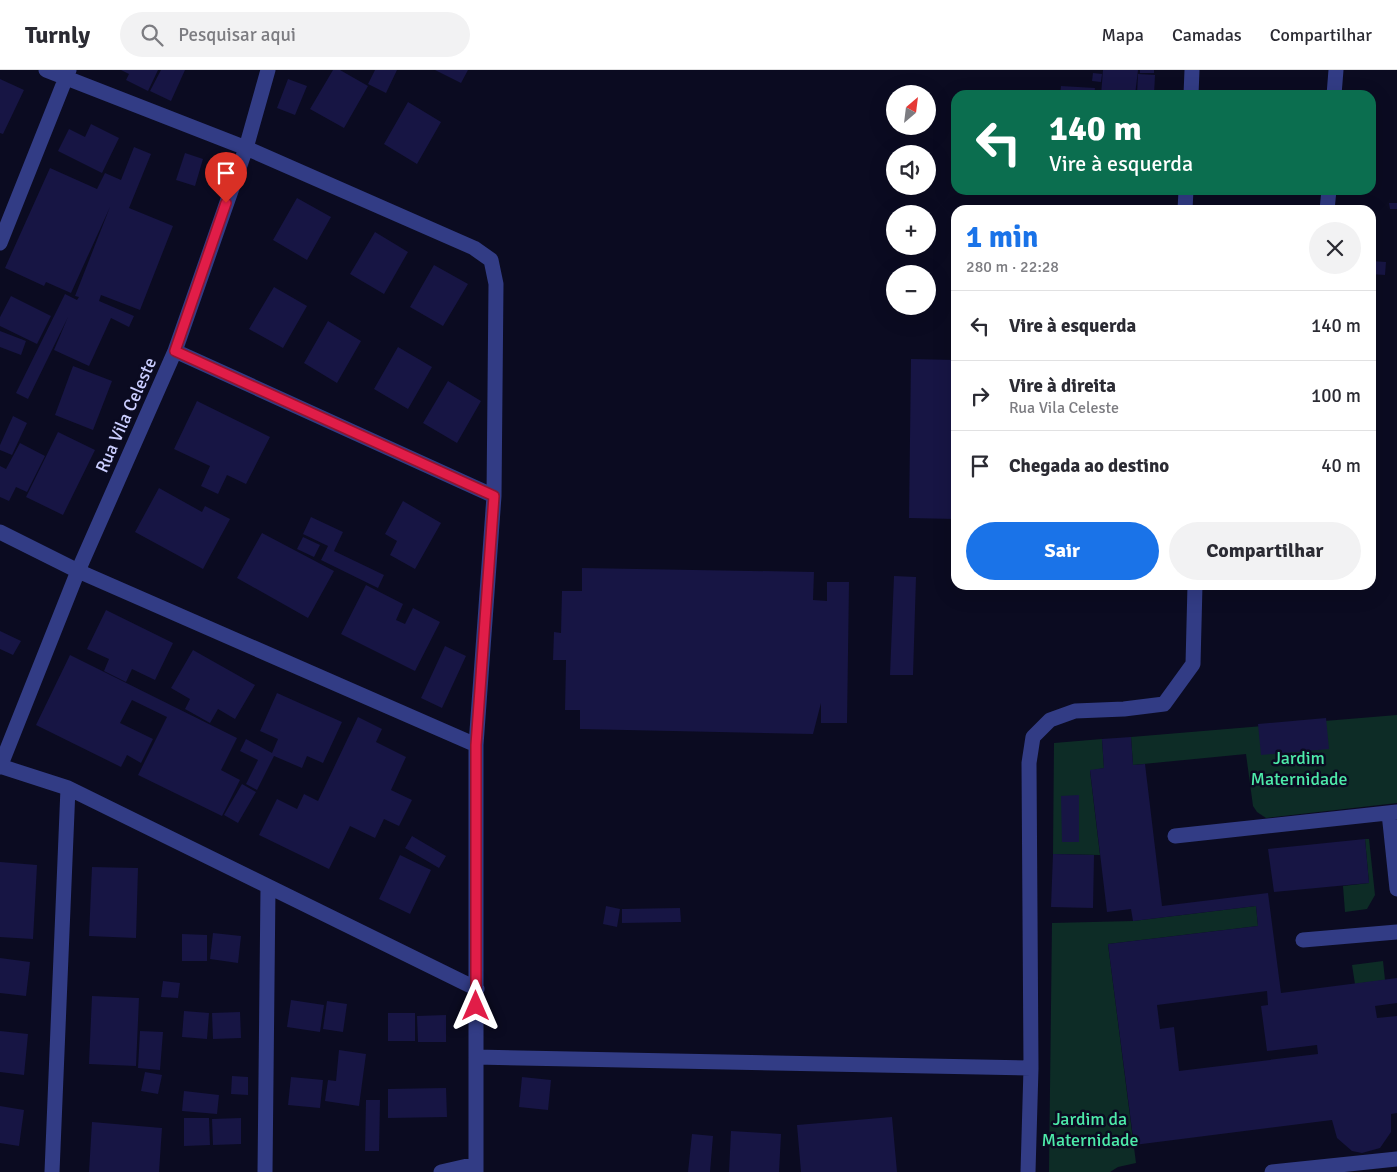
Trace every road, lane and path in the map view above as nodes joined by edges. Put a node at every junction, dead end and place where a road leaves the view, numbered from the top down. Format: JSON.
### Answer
{"nodes":[{"id":1,"x":46,"y":70,"type":"edge"},
{"id":2,"x":268,"y":70,"type":"edge"},
{"id":3,"x":1192,"y":70,"type":"edge"},
{"id":4,"x":1336,"y":70,"type":"edge"},
{"id":5,"x":68,"y":74,"type":"edge"},
{"id":6,"x":1191,"y":90,"type":"edge"},
{"id":7,"x":1334,"y":90,"type":"edge"},
{"id":8,"x":246,"y":148,"type":"junction"},
{"id":9,"x":0,"y":243,"type":"edge"},
{"id":10,"x":175,"y":351,"type":"junction"},
{"id":11,"x":494,"y":496,"type":"junction"},
{"id":12,"x":0,"y":532,"type":"edge"},
{"id":13,"x":78,"y":571,"type":"junction"},
{"id":14,"x":1195,"y":590,"type":"edge"},
{"id":15,"x":476,"y":745,"type":"junction"},
{"id":16,"x":0,"y":767,"type":"edge"},
{"id":17,"x":68,"y":788,"type":"junction"},
{"id":18,"x":1393,"y":813,"type":"edge"},
{"id":19,"x":1175,"y":836,"type":"dead end"},
{"id":20,"x":268,"y":887,"type":"junction"},
{"id":21,"x":1397,"y":889,"type":"edge"},
{"id":22,"x":1397,"y":932,"type":"edge"},
{"id":23,"x":1303,"y":940,"type":"dead end"},
{"id":24,"x":477,"y":990,"type":"junction"},
{"id":25,"x":476,"y":1057,"type":"junction"},
{"id":26,"x":1031,"y":1068,"type":"junction"},
{"id":27,"x":1397,"y":1159,"type":"edge"},
{"id":28,"x":476,"y":1168,"type":"edge"},
{"id":29,"x":52,"y":1172,"type":"edge"},
{"id":30,"x":265,"y":1172,"type":"edge"},
{"id":31,"x":441,"y":1172,"type":"edge"},
{"id":32,"x":1028,"y":1172,"type":"edge"},
{"id":33,"x":1272,"y":1172,"type":"edge"}],
"edges":[{"from":1,"to":5,"type":"street"},
{"from":2,"to":8,"type":"street","name":"Rua Vila Celeste"},
{"from":3,"to":6,"type":"street"},
{"from":4,"to":7,"type":"street"},
{"from":5,"to":8,"type":"street"},
{"from":5,"to":9,"type":"street"},
{"from":8,"to":10,"type":"street","name":"Rua Vila Celeste"},
{"from":8,"to":11,"type":"street"},
{"from":10,"to":11,"type":"street"},
{"from":10,"to":13,"type":"street","name":"Rua Vila Celeste"},
{"from":11,"to":15,"type":"street"},
{"from":12,"to":13,"type":"street"},
{"from":13,"to":15,"type":"street"},
{"from":13,"to":16,"type":"street","name":"Rua Vila Celeste"},
{"from":14,"to":26,"type":"street"},
{"from":15,"to":24,"type":"street"},
{"from":16,"to":17,"type":"street"},
{"from":17,"to":20,"type":"street"},
{"from":17,"to":29,"type":"street"},
{"from":18,"to":19,"type":"street"},
{"from":18,"to":21,"type":"street"},
{"from":20,"to":24,"type":"street"},
{"from":20,"to":30,"type":"street"},
{"from":22,"to":23,"type":"street"},
{"from":24,"to":25,"type":"street"},
{"from":25,"to":26,"type":"street"},
{"from":25,"to":28,"type":"street"},
{"from":26,"to":32,"type":"street"},
{"from":27,"to":33,"type":"street"},
{"from":28,"to":31,"type":"street"}]}
